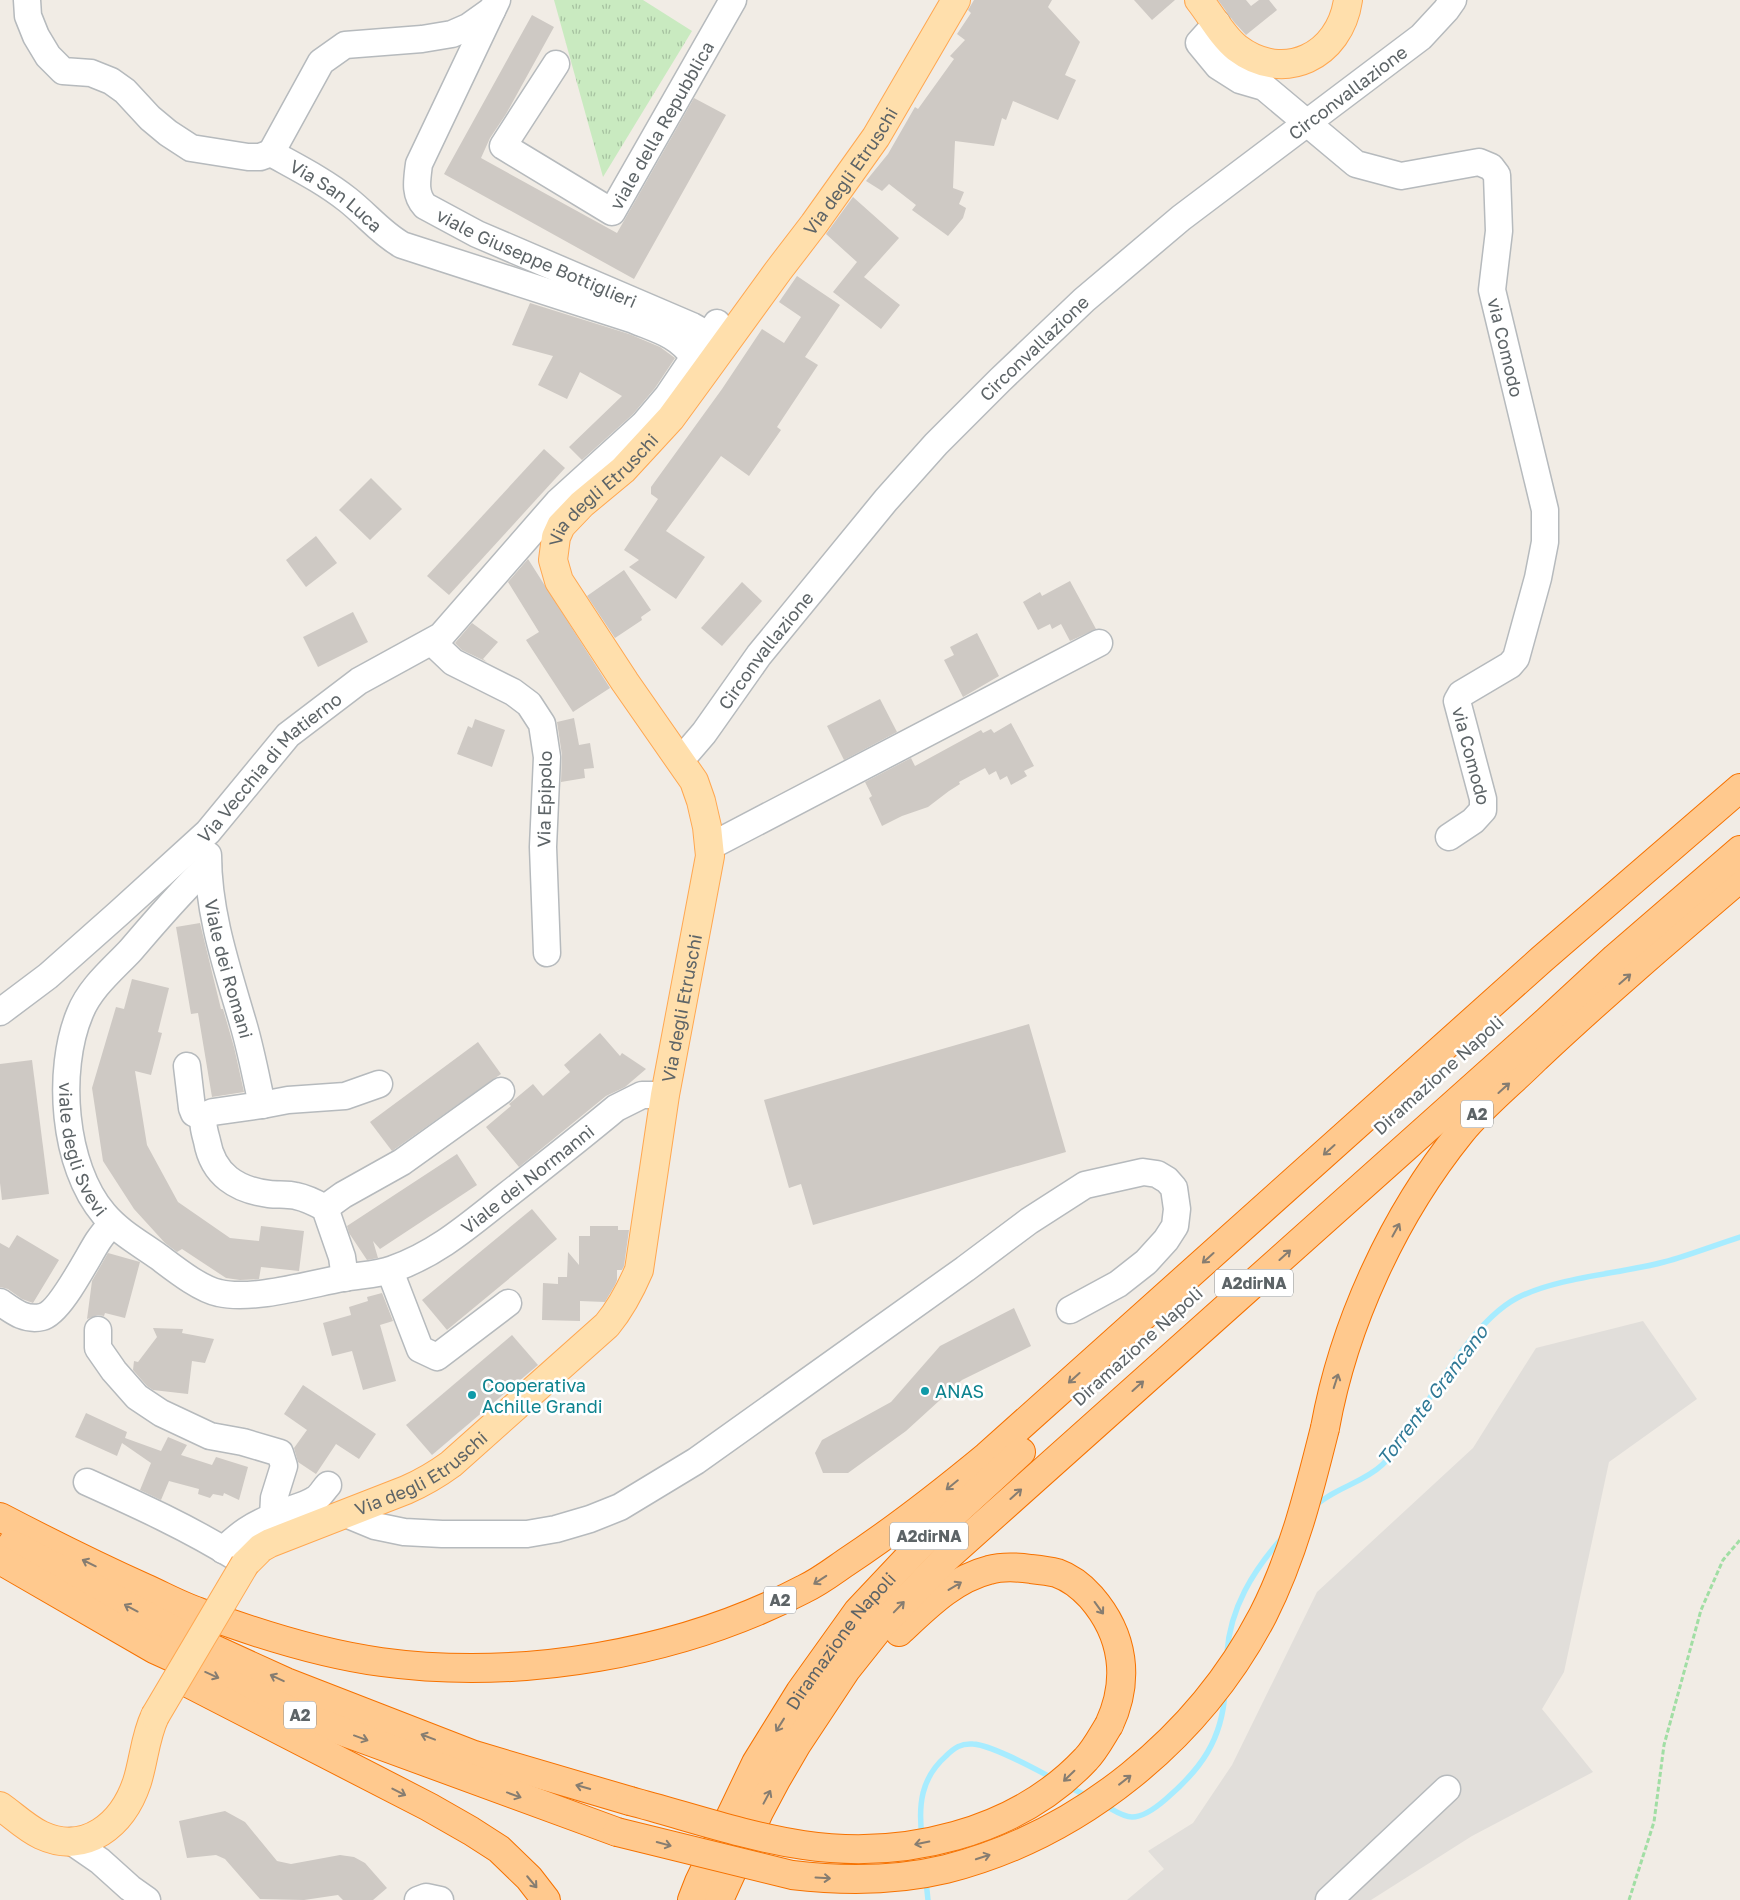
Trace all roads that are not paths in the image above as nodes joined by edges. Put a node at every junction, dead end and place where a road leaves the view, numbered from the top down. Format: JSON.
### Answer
{"nodes":[{"id":1,"x":27,"y":0,"type":"edge"},
{"id":2,"x":956,"y":0,"type":"edge"},
{"id":3,"x":1200,"y":0,"type":"edge"},
{"id":4,"x":1348,"y":0,"type":"edge"},
{"id":5,"x":1453,"y":0,"type":"edge"},
{"id":6,"x":725,"y":3,"type":"edge"},
{"id":7,"x":495,"y":5,"type":"edge"},
{"id":8,"x":1217,"y":23,"type":"junction"},
{"id":9,"x":556,"y":64,"type":"dead end"},
{"id":10,"x":1306,"y":124,"type":"junction"},
{"id":11,"x":271,"y":153,"type":"junction"},
{"id":12,"x":712,"y":329,"type":"joint"},
{"id":13,"x":693,"y":356,"type":"junction"},
{"id":14,"x":547,"y":531,"type":"junction"},
{"id":15,"x":432,"y":642,"type":"junction"},
{"id":16,"x":1099,"y":643,"type":"dead end"},
{"id":17,"x":1004,"y":707,"type":"dead end"},
{"id":18,"x":680,"y":762,"type":"junction"},
{"id":19,"x":1740,"y":788,"type":"edge"},
{"id":20,"x":1740,"y":806,"type":"edge"},
{"id":21,"x":208,"y":832,"type":"junction"},
{"id":22,"x":1449,"y":837,"type":"dead end"},
{"id":23,"x":1740,"y":850,"type":"edge"},
{"id":24,"x":709,"y":851,"type":"junction"},
{"id":25,"x":208,"y":866,"type":"junction"},
{"id":26,"x":1740,"y":878,"type":"edge"},
{"id":27,"x":547,"y":953,"type":"dead end"},
{"id":28,"x":0,"y":1012,"type":"edge"},
{"id":29,"x":187,"y":1066,"type":"dead end"},
{"id":30,"x":379,"y":1084,"type":"dead end"},
{"id":31,"x":501,"y":1091,"type":"dead end"},
{"id":32,"x":665,"y":1095,"type":"junction"},
{"id":33,"x":262,"y":1105,"type":"junction"},
{"id":34,"x":204,"y":1118,"type":"junction"},
{"id":35,"x":325,"y":1208,"type":"junction"},
{"id":36,"x":112,"y":1223,"type":"junction"},
{"id":37,"x":390,"y":1271,"type":"junction"},
{"id":38,"x":345,"y":1278,"type":"junction"},
{"id":39,"x":0,"y":1302,"type":"edge"},
{"id":40,"x":508,"y":1303,"type":"dead end"},
{"id":41,"x":1070,"y":1310,"type":"dead end"},
{"id":42,"x":98,"y":1330,"type":"dead end"},
{"id":43,"x":86,"y":1482,"type":"dead end"},
{"id":44,"x":328,"y":1485,"type":"dead end"},
{"id":45,"x":346,"y":1514,"type":"junction"},
{"id":46,"x":273,"y":1517,"type":"junction"},
{"id":47,"x":0,"y":1518,"type":"edge"},
{"id":48,"x":0,"y":1537,"type":"edge"},
{"id":49,"x":267,"y":1545,"type":"junction"},
{"id":50,"x":234,"y":1557,"type":"junction"},
{"id":51,"x":0,"y":1560,"type":"edge"},
{"id":52,"x":0,"y":1580,"type":"edge"},
{"id":53,"x":797,"y":1744,"type":"junction"},
{"id":54,"x":1447,"y":1789,"type":"dead end"},
{"id":55,"x":0,"y":1806,"type":"edge"},
{"id":56,"x":71,"y":1841,"type":"junction"},
{"id":57,"x":147,"y":1900,"type":"edge"},
{"id":58,"x":418,"y":1900,"type":"edge"},
{"id":59,"x":440,"y":1900,"type":"edge"},
{"id":60,"x":546,"y":1900,"type":"edge"},
{"id":61,"x":692,"y":1900,"type":"edge"},
{"id":62,"x":719,"y":1900,"type":"edge"},
{"id":63,"x":1329,"y":1900,"type":"edge"}],
"edges":[{"from":1,"to":11,"type":"street","name":"Via San Luca"},
{"from":2,"to":14,"type":"main road","name":"Via degli Etruschi"},
{"from":3,"to":8,"type":"main road"},
{"from":4,"to":8,"type":"main road"},
{"from":5,"to":10,"type":"street","name":"Circonvallazione"},
{"from":6,"to":9,"type":"street","name":"viale della Repubblica"},
{"from":7,"to":11,"type":"street"},
{"from":7,"to":12,"type":"street","name":"viale Giuseppe Bottiglieri"},
{"from":8,"to":10,"type":"street","name":"via Comodo"},
{"from":10,"to":18,"type":"street","name":"Circonvallazione"},
{"from":10,"to":22,"type":"street","name":"via Comodo"},
{"from":11,"to":13,"type":"street","name":"Via San Luca"},
{"from":12,"to":13,"type":"street","name":"Via Vecchia di Matierno"},
{"from":13,"to":14,"type":"street","name":"Via Vecchia di Matierno"},
{"from":14,"to":15,"type":"street","name":"Via Vecchia di Matierno"},
{"from":14,"to":18,"type":"main road","name":"Via degli Etruschi"},
{"from":15,"to":21,"type":"street","name":"Via Vecchia di Matierno"},
{"from":15,"to":27,"type":"street","name":"Via Epipolo"},
{"from":16,"to":24,"type":"street"},
{"from":17,"to":24,"type":"street"},
{"from":18,"to":24,"type":"main road","name":"Via degli Etruschi"},
{"from":19,"to":47,"type":"highway","number":"A2","one_way":true},
{"from":20,"to":61,"type":"highway","name":"Diramazione Napoli","number":"A2dirNA","one_way":true},
{"from":21,"to":25,"type":"street","name":"Viale dei Romani"},
{"from":21,"to":28,"type":"street","name":"Via Vecchia di Matierno"},
{"from":53,"to":23,"type":"highway","name":"Diramazione Napoli","number":"A2dirNA","one_way":true},
{"from":24,"to":32,"type":"main road","name":"Via degli Etruschi"},
{"from":25,"to":33,"type":"street","name":"Viale dei Romani"},
{"from":25,"to":36,"type":"street","name":"viale degli Svevi"},
{"from":51,"to":26,"type":"highway","number":"A2","one_way":true,"bridge":true},
{"from":29,"to":34,"type":"street"},
{"from":30,"to":33,"type":"street"},
{"from":31,"to":35,"type":"street"},
{"from":32,"to":37,"type":"street","name":"Viale dei Normanni"},
{"from":32,"to":45,"type":"main road","name":"Via degli Etruschi"},
{"from":33,"to":34,"type":"street"},
{"from":34,"to":35,"type":"street"},
{"from":35,"to":38,"type":"street"},
{"from":36,"to":38,"type":"street","name":"viale degli Svevi"},
{"from":36,"to":39,"type":"street"},
{"from":37,"to":38,"type":"street","name":"Viale dei Normanni"},
{"from":37,"to":40,"type":"street"},
{"from":41,"to":45,"type":"street"},
{"from":42,"to":46,"type":"street"},
{"from":43,"to":50,"type":"street"},
{"from":44,"to":46,"type":"street"},
{"from":45,"to":49,"type":"main road","name":"Via degli Etruschi"},
{"from":46,"to":49,"type":"street"},
{"from":46,"to":50,"type":"street"},
{"from":53,"to":48,"type":"highway","one_way":true,"bridge":true},
{"from":49,"to":50,"type":"main road","name":"Via degli Etruschi"},
{"from":50,"to":56,"type":"main road","name":"Via degli Etruschi","bridge":true},
{"from":52,"to":60,"type":"highway","one_way":true},
{"from":62,"to":53,"type":"highway","name":"Diramazione Napoli","number":"A2dirNA","one_way":true},
{"from":54,"to":63,"type":"street"},
{"from":55,"to":56,"type":"main road","name":"Via degli Etruschi"},
{"from":56,"to":57,"type":"street"},
{"from":58,"to":59,"type":"street"}]}
